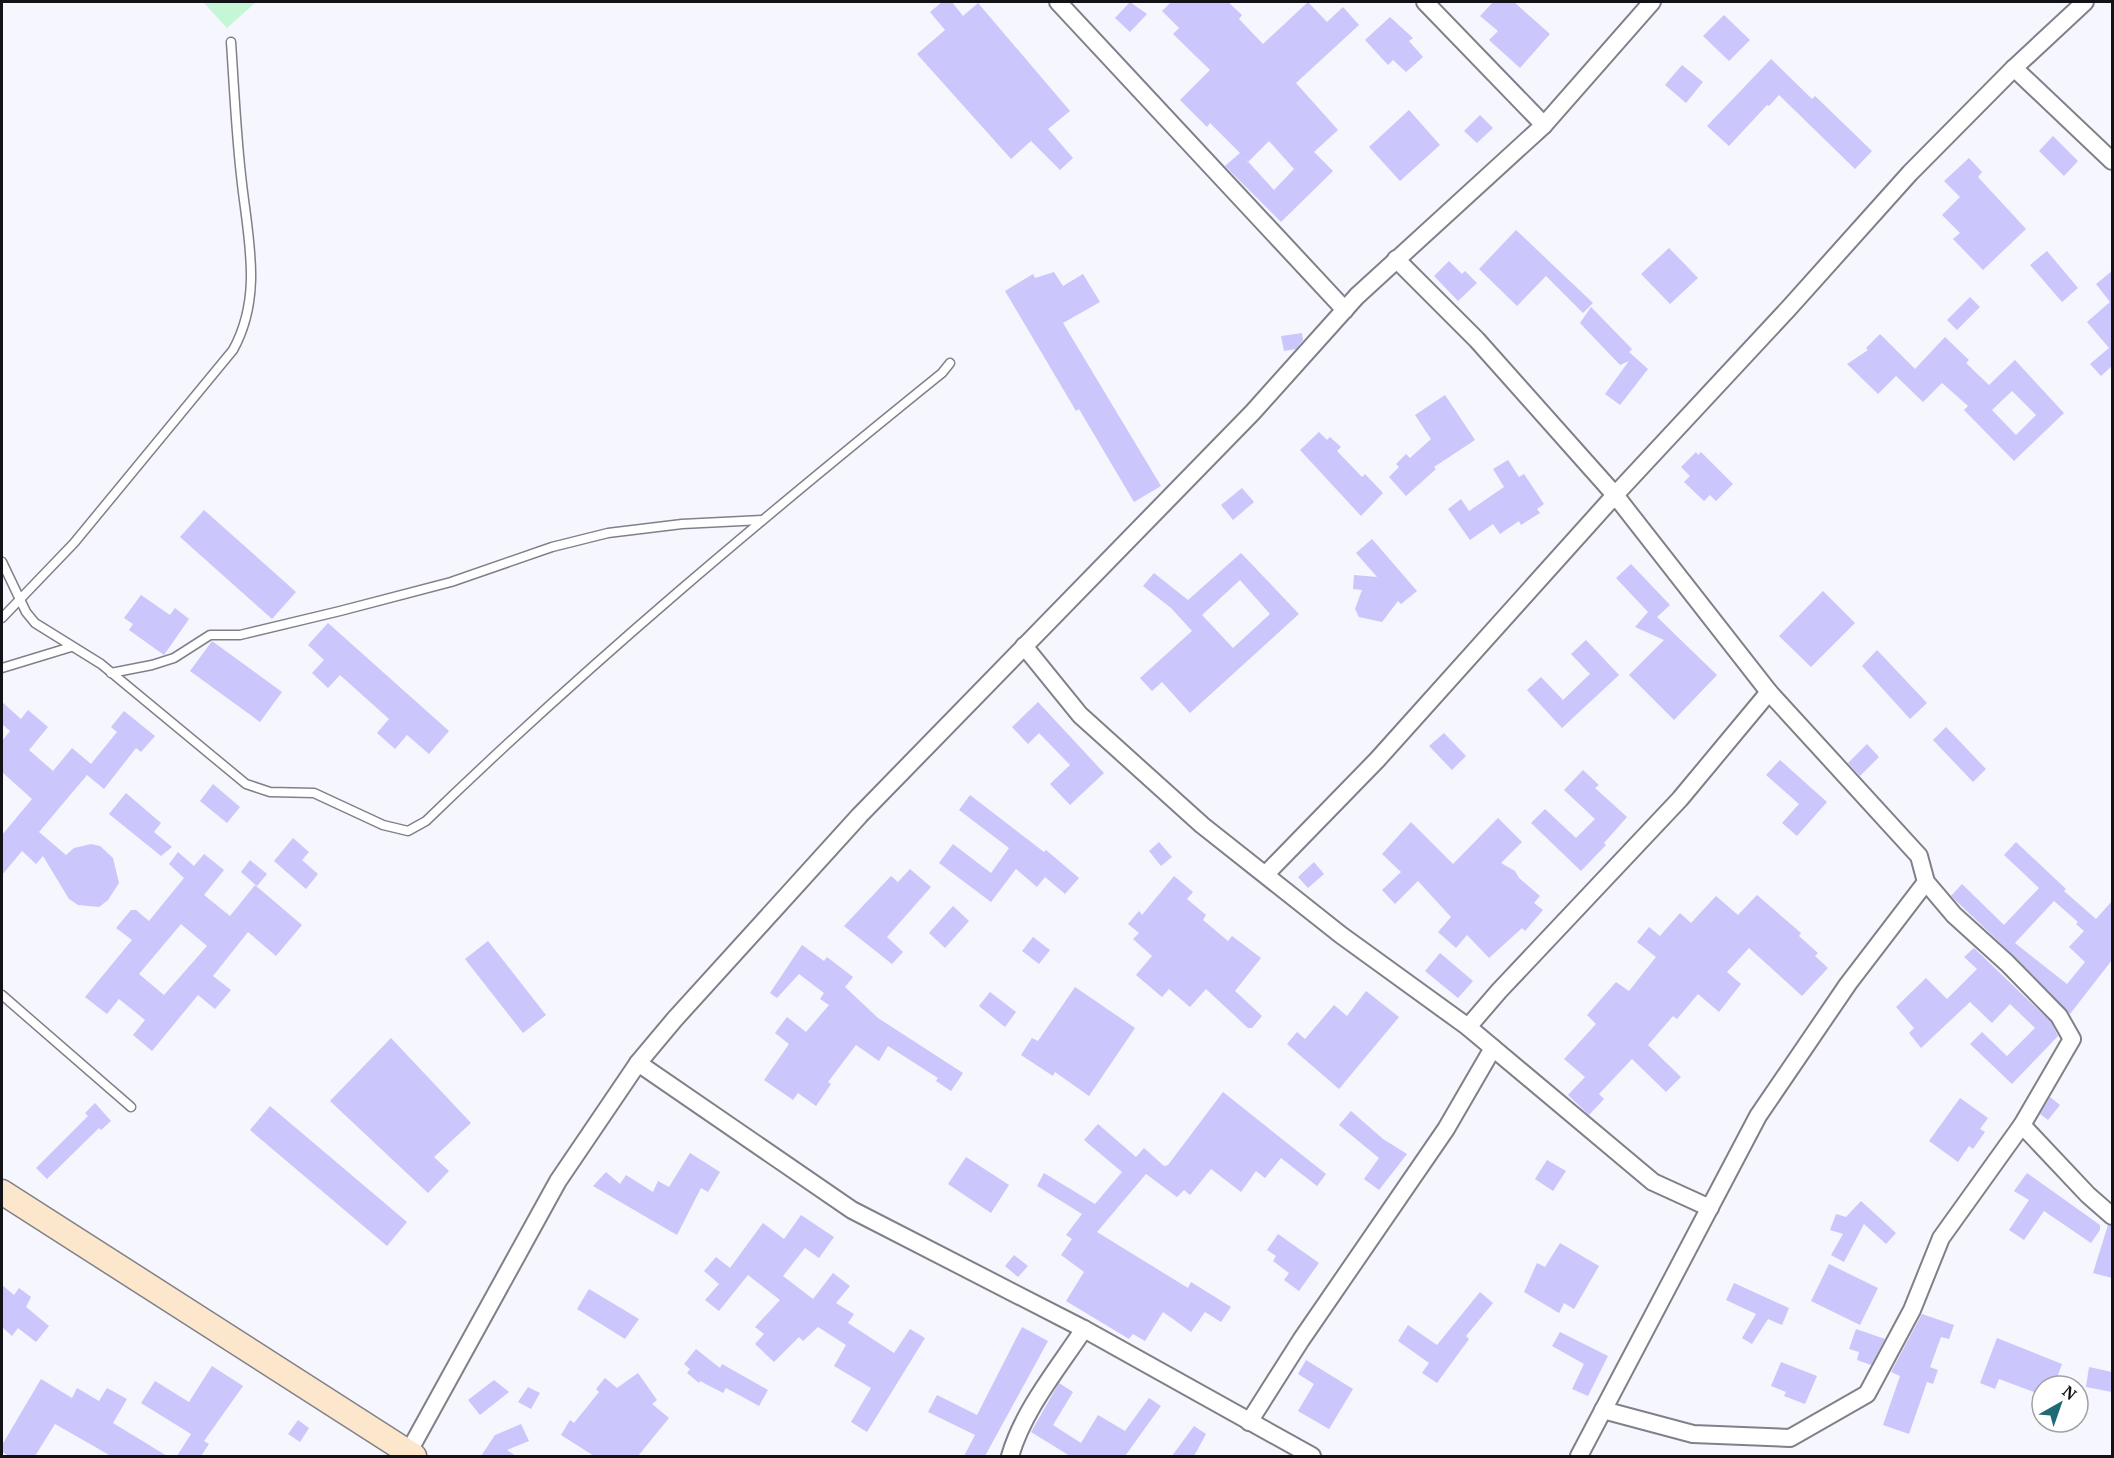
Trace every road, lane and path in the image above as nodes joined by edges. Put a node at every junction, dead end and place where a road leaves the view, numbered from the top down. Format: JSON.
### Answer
{"nodes":[{"id":1,"x":1058,"y":2,"type":"edge"},
{"id":2,"x":1425,"y":2,"type":"edge"},
{"id":3,"x":1652,"y":2,"type":"edge"},
{"id":4,"x":2085,"y":2,"type":"edge"},
{"id":5,"x":231,"y":42,"type":"dead end"},
{"id":6,"x":2014,"y":68,"type":"junction"},
{"id":7,"x":1544,"y":125,"type":"junction"},
{"id":8,"x":2112,"y":161,"type":"edge"},
{"id":9,"x":1396,"y":259,"type":"junction"},
{"id":10,"x":1345,"y":310,"type":"junction"},
{"id":11,"x":950,"y":363,"type":"dead end"},
{"id":12,"x":1615,"y":495,"type":"junction"},
{"id":13,"x":763,"y":520,"type":"junction"},
{"id":14,"x":2,"y":562,"type":"edge"},
{"id":15,"x":19,"y":600,"type":"junction"},
{"id":16,"x":2,"y":618,"type":"edge"},
{"id":17,"x":1024,"y":646,"type":"junction"},
{"id":18,"x":71,"y":647,"type":"junction"},
{"id":19,"x":2,"y":668,"type":"edge"},
{"id":20,"x":111,"y":673,"type":"junction"},
{"id":21,"x":1769,"y":692,"type":"junction"},
{"id":22,"x":1266,"y":874,"type":"junction"},
{"id":23,"x":1926,"y":882,"type":"junction"},
{"id":24,"x":2,"y":995,"type":"edge"},
{"id":25,"x":1468,"y":1027,"type":"junction"},
{"id":26,"x":1493,"y":1048,"type":"junction"},
{"id":27,"x":638,"y":1063,"type":"junction"},
{"id":28,"x":131,"y":1107,"type":"dead end"},
{"id":29,"x":2022,"y":1125,"type":"junction"},
{"id":30,"x":2,"y":1192,"type":"edge"},
{"id":31,"x":1710,"y":1208,"type":"junction"},
{"id":32,"x":2112,"y":1216,"type":"edge"},
{"id":33,"x":1084,"y":1329,"type":"junction"},
{"id":34,"x":1603,"y":1410,"type":"junction"},
{"id":35,"x":1249,"y":1422,"type":"junction"},
{"id":36,"x":411,"y":1455,"type":"edge"},
{"id":37,"x":1010,"y":1456,"type":"edge"},
{"id":38,"x":1312,"y":1456,"type":"edge"},
{"id":39,"x":1579,"y":1456,"type":"edge"}],
"edges":[{"from":1,"to":10,"type":"street"},
{"from":2,"to":7,"type":"street"},
{"from":3,"to":7,"type":"street"},
{"from":4,"to":6,"type":"street"},
{"from":5,"to":15,"type":"lane"},
{"from":6,"to":8,"type":"street"},
{"from":6,"to":12,"type":"street"},
{"from":7,"to":9,"type":"street"},
{"from":9,"to":10,"type":"street"},
{"from":9,"to":12,"type":"street"},
{"from":10,"to":17,"type":"street"},
{"from":11,"to":13,"type":"lane"},
{"from":12,"to":21,"type":"street"},
{"from":12,"to":22,"type":"street"},
{"from":13,"to":20,"type":"lane"},
{"from":13,"to":20,"type":"lane"},
{"from":14,"to":15,"type":"lane"},
{"from":15,"to":16,"type":"lane"},
{"from":15,"to":18,"type":"lane"},
{"from":17,"to":22,"type":"street"},
{"from":17,"to":27,"type":"street"},
{"from":18,"to":19,"type":"lane"},
{"from":18,"to":20,"type":"lane"},
{"from":21,"to":23,"type":"street"},
{"from":21,"to":25,"type":"street"},
{"from":22,"to":25,"type":"street"},
{"from":23,"to":29,"type":"street"},
{"from":23,"to":31,"type":"street"},
{"from":24,"to":28,"type":"lane"},
{"from":25,"to":26,"type":"street"},
{"from":26,"to":31,"type":"street"},
{"from":26,"to":35,"type":"street"},
{"from":27,"to":33,"type":"street"},
{"from":27,"to":36,"type":"street"},
{"from":29,"to":32,"type":"street"},
{"from":29,"to":34,"type":"street"},
{"from":30,"to":36,"type":"main road"},
{"from":31,"to":34,"type":"street"},
{"from":33,"to":35,"type":"street"},
{"from":33,"to":37,"type":"street"},
{"from":34,"to":39,"type":"street"},
{"from":35,"to":38,"type":"street"}]}
